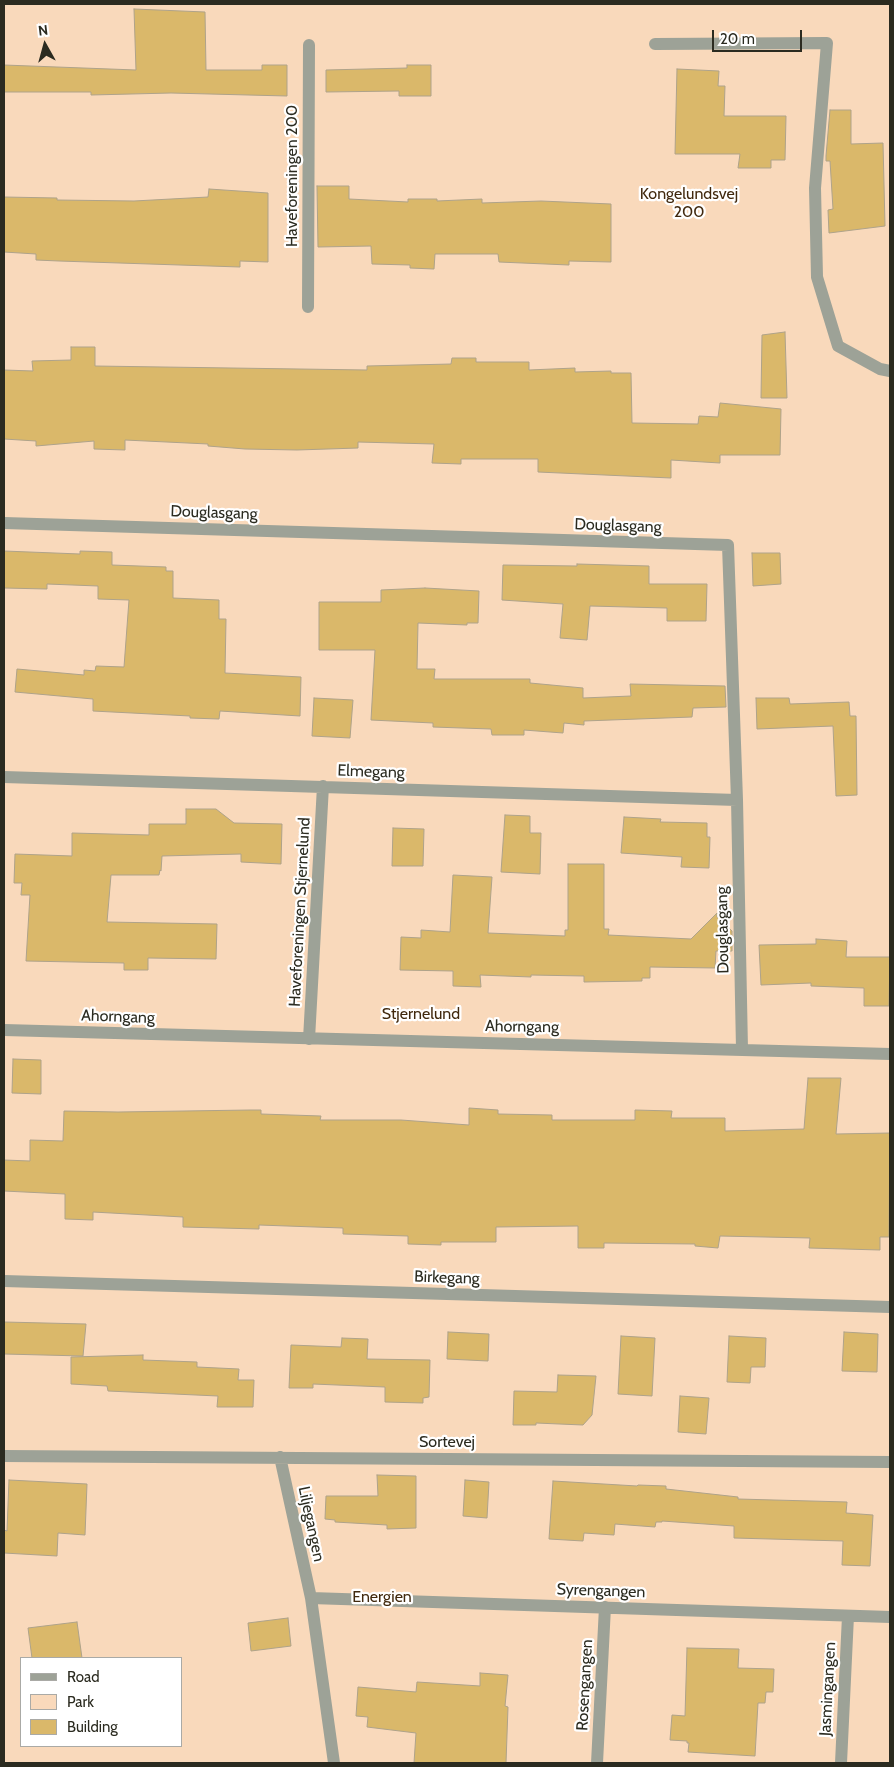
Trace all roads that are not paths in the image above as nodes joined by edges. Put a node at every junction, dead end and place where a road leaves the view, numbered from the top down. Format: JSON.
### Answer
{"nodes":[{"id":1,"x":655,"y":44,"type":"dead end"},
{"id":2,"x":309,"y":45,"type":"dead end"},
{"id":3,"x":308,"y":307,"type":"dead end"},
{"id":4,"x":890,"y":371,"type":"edge"},
{"id":5,"x":4,"y":523,"type":"edge"},
{"id":6,"x":4,"y":777,"type":"edge"},
{"id":7,"x":323,"y":786,"type":"junction"},
{"id":8,"x":737,"y":800,"type":"junction"},
{"id":9,"x":4,"y":1030,"type":"edge"},
{"id":10,"x":309,"y":1039,"type":"junction"},
{"id":11,"x":742,"y":1049,"type":"junction"},
{"id":12,"x":890,"y":1054,"type":"edge"},
{"id":13,"x":4,"y":1281,"type":"edge"},
{"id":14,"x":890,"y":1307,"type":"edge"},
{"id":15,"x":4,"y":1456,"type":"edge"},
{"id":16,"x":280,"y":1457,"type":"junction"},
{"id":17,"x":890,"y":1462,"type":"edge"},
{"id":18,"x":311,"y":1598,"type":"junction"},
{"id":19,"x":605,"y":1607,"type":"junction"},
{"id":20,"x":848,"y":1616,"type":"junction"},
{"id":21,"x":890,"y":1617,"type":"edge"},
{"id":22,"x":334,"y":1763,"type":"edge"},
{"id":23,"x":597,"y":1763,"type":"edge"},
{"id":24,"x":841,"y":1763,"type":"edge"}],
"edges":[{"from":1,"to":4,"type":"lane"},
{"from":2,"to":3,"type":"lane","name":"Haveforeningen 200"},
{"from":5,"to":8,"type":"lane","name":"Douglasgang"},
{"from":6,"to":7,"type":"lane","name":"Elmegang"},
{"from":7,"to":8,"type":"lane","name":"Elmegang"},
{"from":7,"to":10,"type":"lane","name":"Haveforeningen Stjernelund"},
{"from":8,"to":11,"type":"lane","name":"Douglasgang"},
{"from":9,"to":10,"type":"lane","name":"Ahorngang"},
{"from":10,"to":11,"type":"lane","name":"Ahorngang"},
{"from":11,"to":12,"type":"lane","name":"Ahorngang"},
{"from":13,"to":14,"type":"lane","name":"Birkegang"},
{"from":15,"to":16,"type":"lane","name":"Sortevej"},
{"from":16,"to":17,"type":"lane","name":"Sortevej"},
{"from":16,"to":18,"type":"lane","name":"Liljegangen"},
{"from":18,"to":19,"type":"lane","name":"Syrengangen"},
{"from":18,"to":22,"type":"lane","name":"Liljegangen"},
{"from":19,"to":20,"type":"lane","name":"Syrengangen"},
{"from":19,"to":23,"type":"lane","name":"Rosengangen"},
{"from":20,"to":21,"type":"lane","name":"Syrengangen"},
{"from":20,"to":24,"type":"lane","name":"Jasmingangen"}]}
